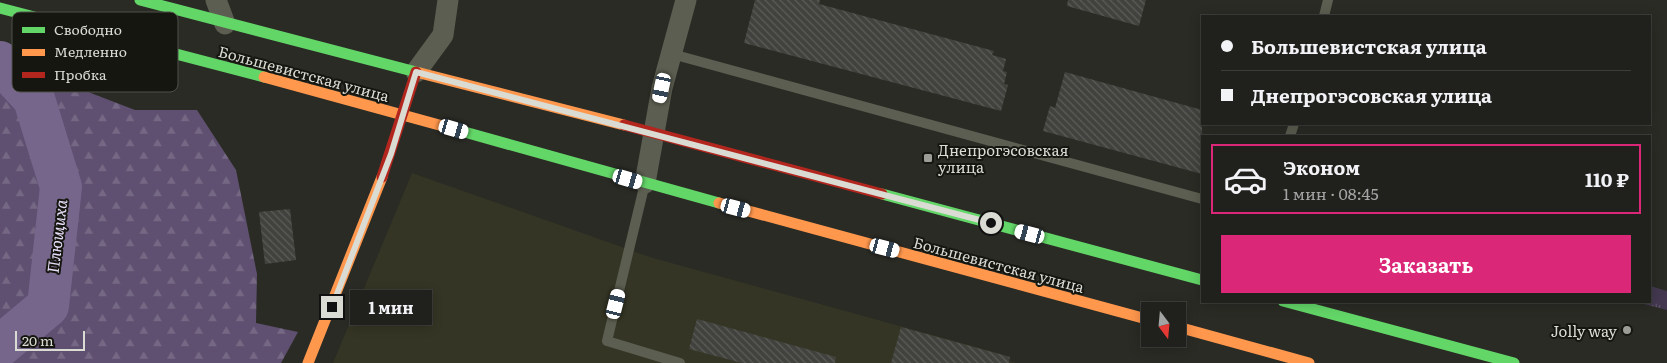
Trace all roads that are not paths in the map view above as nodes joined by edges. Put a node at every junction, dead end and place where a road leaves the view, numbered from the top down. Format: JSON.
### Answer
{"nodes":[{"id":1,"x":140,"y":0,"type":"edge"},
{"id":2,"x":216,"y":0,"type":"edge"},
{"id":3,"x":448,"y":0,"type":"edge"},
{"id":4,"x":686,"y":0,"type":"edge"},
{"id":5,"x":1328,"y":0,"type":"edge"},
{"id":6,"x":0,"y":8,"type":"edge"},
{"id":7,"x":14,"y":12,"type":"edge"},
{"id":8,"x":1324,"y":15,"type":"edge"},
{"id":9,"x":225,"y":24,"type":"junction"},
{"id":10,"x":672,"y":54,"type":"junction"},
{"id":11,"x":178,"y":55,"type":"edge"},
{"id":12,"x":416,"y":72,"type":"junction"},
{"id":13,"x":402,"y":114,"type":"junction"},
{"id":14,"x":653,"y":133,"type":"junction"},
{"id":15,"x":645,"y":184,"type":"junction"},
{"id":16,"x":1201,"y":199,"type":"edge"},
{"id":17,"x":1201,"y":280,"type":"edge"},
{"id":18,"x":1290,"y":303,"type":"edge"},
{"id":19,"x":1141,"y":318,"type":"edge"},
{"id":20,"x":1186,"y":330,"type":"edge"},
{"id":21,"x":308,"y":363,"type":"edge"},
{"id":22,"x":680,"y":363,"type":"edge"},
{"id":23,"x":1309,"y":363,"type":"edge"},
{"id":24,"x":1514,"y":363,"type":"edge"}],
"edges":[{"from":1,"to":9,"type":"main road","name":"Большевистская улица"},
{"from":2,"to":9,"type":"street"},
{"from":3,"to":12,"type":"street"},
{"from":4,"to":10,"type":"street"},
{"from":5,"to":8,"type":"lane"},
{"from":6,"to":7,"type":"main road","name":"Большевистская улица"},
{"from":9,"to":12,"type":"main road","name":"Большевистская улица"},
{"from":10,"to":14,"type":"street"},
{"from":10,"to":16,"type":"lane"},
{"from":11,"to":13,"type":"main road","name":"Большевистская улица"},
{"from":12,"to":13,"type":"main road"},
{"from":12,"to":14,"type":"main road","name":"Большевистская улица"},
{"from":13,"to":15,"type":"main road","name":"Большевистская улица"},
{"from":13,"to":21,"type":"main road"},
{"from":14,"to":15,"type":"street"},
{"from":14,"to":17,"type":"main road","name":"Большевистская улица"},
{"from":15,"to":19,"type":"main road","name":"Большевистская улица"},
{"from":15,"to":22,"type":"lane"},
{"from":18,"to":24,"type":"main road"},
{"from":20,"to":23,"type":"main road"}]}
